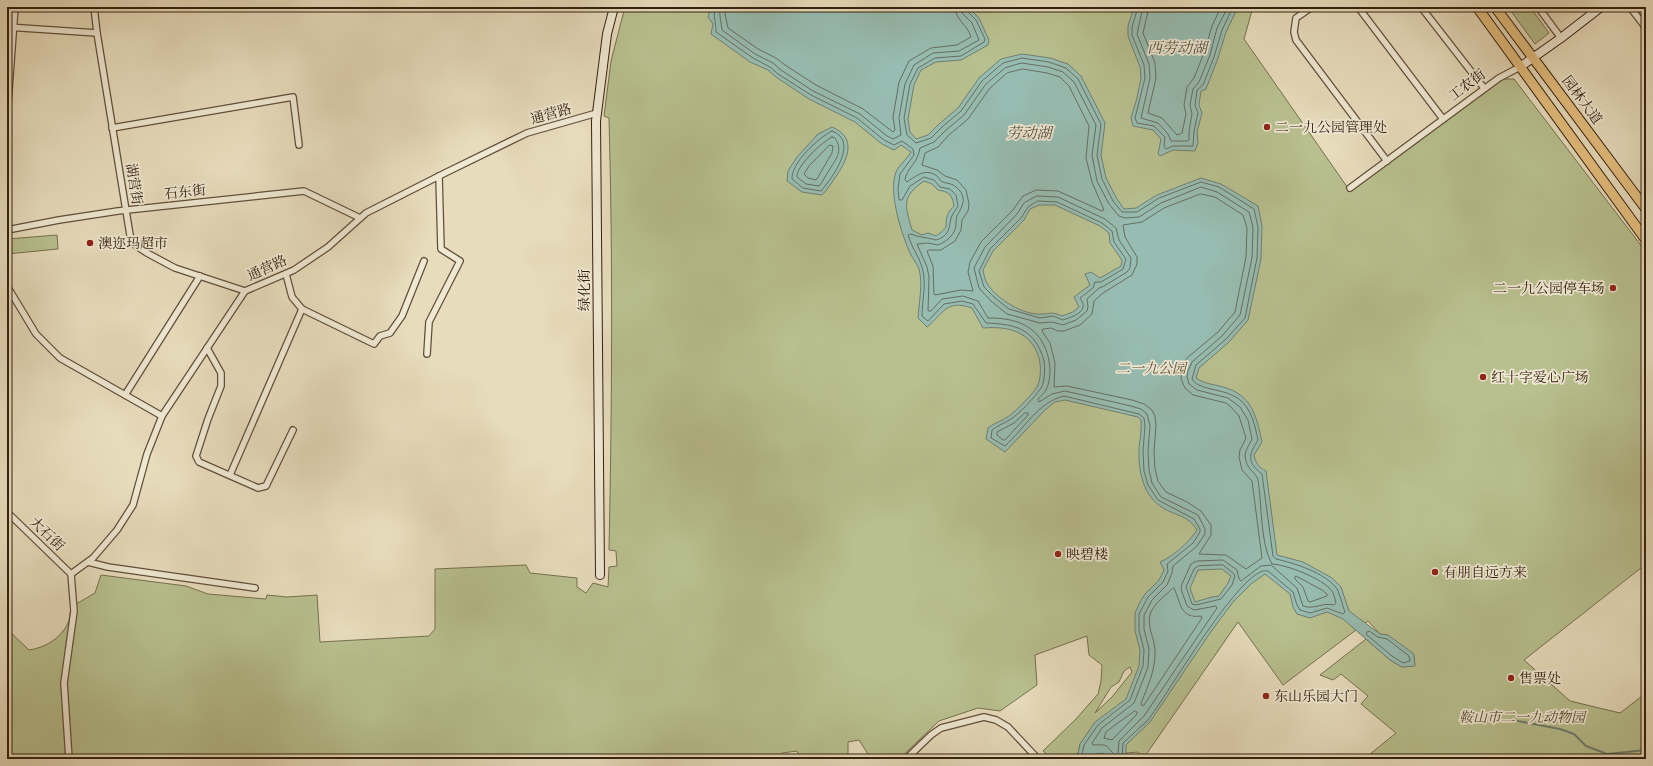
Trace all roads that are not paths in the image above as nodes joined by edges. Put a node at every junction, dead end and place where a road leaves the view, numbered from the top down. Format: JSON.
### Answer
{"nodes":[{"id":1,"x":15,"y":7,"type":"edge"},
{"id":2,"x":94,"y":7,"type":"edge"},
{"id":3,"x":614,"y":7,"type":"edge"},
{"id":4,"x":1312,"y":7,"type":"edge"},
{"id":5,"x":1358,"y":7,"type":"edge"},
{"id":6,"x":1421,"y":7,"type":"edge"},
{"id":7,"x":1477,"y":7,"type":"edge"},
{"id":8,"x":1495,"y":7,"type":"edge"},
{"id":9,"x":1538,"y":7,"type":"edge"},
{"id":10,"x":1601,"y":7,"type":"edge"},
{"id":11,"x":1630,"y":7,"type":"edge"},
{"id":12,"x":7,"y":28,"type":"edge"},
{"id":13,"x":14,"y":28,"type":"junction"},
{"id":14,"x":1646,"y":28,"type":"edge"},
{"id":15,"x":97,"y":33,"type":"junction"},
{"id":16,"x":1561,"y":38,"type":"junction"},
{"id":17,"x":1533,"y":58,"type":"junction"},
{"id":18,"x":1520,"y":67,"type":"junction"},
{"id":19,"x":1541,"y":69,"type":"junction"},
{"id":20,"x":1484,"y":88,"type":"junction"},
{"id":21,"x":597,"y":113,"type":"junction"},
{"id":22,"x":7,"y":117,"type":"edge"},
{"id":23,"x":1443,"y":119,"type":"junction"},
{"id":24,"x":112,"y":128,"type":"junction"},
{"id":25,"x":299,"y":145,"type":"dead end"},
{"id":26,"x":1387,"y":161,"type":"junction"},
{"id":27,"x":439,"y":176,"type":"junction"},
{"id":28,"x":1350,"y":188,"type":"dead end"},
{"id":29,"x":1646,"y":209,"type":"edge"},
{"id":30,"x":126,"y":210,"type":"junction"},
{"id":31,"x":360,"y":218,"type":"junction"},
{"id":32,"x":7,"y":230,"type":"edge"},
{"id":33,"x":1646,"y":240,"type":"edge"},
{"id":34,"x":424,"y":261,"type":"dead end"},
{"id":35,"x":286,"y":274,"type":"junction"},
{"id":36,"x":200,"y":276,"type":"junction"},
{"id":37,"x":7,"y":286,"type":"edge"},
{"id":38,"x":245,"y":291,"type":"junction"},
{"id":39,"x":302,"y":309,"type":"junction"},
{"id":40,"x":207,"y":348,"type":"junction"},
{"id":41,"x":427,"y":354,"type":"dead end"},
{"id":42,"x":125,"y":395,"type":"junction"},
{"id":43,"x":162,"y":416,"type":"junction"},
{"id":44,"x":293,"y":430,"type":"dead end"},
{"id":45,"x":230,"y":475,"type":"junction"},
{"id":46,"x":7,"y":512,"type":"edge"},
{"id":47,"x":88,"y":562,"type":"junction"},
{"id":48,"x":71,"y":574,"type":"junction"},
{"id":49,"x":600,"y":575,"type":"dead end"},
{"id":50,"x":255,"y":588,"type":"dead end"},
{"id":51,"x":69,"y":759,"type":"edge"},
{"id":52,"x":906,"y":759,"type":"edge"},
{"id":53,"x":1038,"y":759,"type":"edge"}],
"edges":[{"from":1,"to":13,"type":"street"},
{"from":2,"to":15,"type":"street","name":"湖营街"},
{"from":3,"to":21,"type":"street","name":"绿化街"},
{"from":4,"to":26,"type":"street"},
{"from":5,"to":23,"type":"street"},
{"from":6,"to":20,"type":"street"},
{"from":7,"to":18,"type":"main road"},
{"from":8,"to":17,"type":"main road","name":"园林大道"},
{"from":9,"to":16,"type":"street"},
{"from":10,"to":16,"type":"street","name":"工农街"},
{"from":11,"to":14,"type":"street"},
{"from":12,"to":13,"type":"street"},
{"from":13,"to":15,"type":"street"},
{"from":13,"to":22,"type":"street"},
{"from":15,"to":24,"type":"street","name":"湖营街"},
{"from":16,"to":17,"type":"street","name":"工农街"},
{"from":17,"to":18,"type":"street","name":"工农街"},
{"from":17,"to":19,"type":"main road","name":"园林大道"},
{"from":18,"to":19,"type":"street"},
{"from":18,"to":20,"type":"street","name":"工农街"},
{"from":18,"to":33,"type":"main road"},
{"from":19,"to":29,"type":"main road","name":"园林大道"},
{"from":20,"to":23,"type":"street","name":"工农街"},
{"from":21,"to":27,"type":"street","name":"通营路"},
{"from":21,"to":49,"type":"street","name":"绿化街"},
{"from":23,"to":26,"type":"street","name":"工农街"},
{"from":24,"to":25,"type":"street"},
{"from":24,"to":30,"type":"street","name":"湖营街"},
{"from":26,"to":28,"type":"street","name":"工农街"},
{"from":27,"to":31,"type":"street","name":"通营路"},
{"from":27,"to":41,"type":"street"},
{"from":30,"to":31,"type":"street","name":"石东街"},
{"from":30,"to":32,"type":"street","name":"石东街"},
{"from":30,"to":36,"type":"street","name":"湖营街"},
{"from":31,"to":35,"type":"street","name":"通营路"},
{"from":34,"to":39,"type":"street"},
{"from":35,"to":38,"type":"street","name":"通营路"},
{"from":35,"to":39,"type":"street"},
{"from":36,"to":38,"type":"street","name":"湖营街"},
{"from":36,"to":42,"type":"street"},
{"from":37,"to":42,"type":"street"},
{"from":38,"to":40,"type":"street","name":"通营路"},
{"from":39,"to":45,"type":"street"},
{"from":40,"to":43,"type":"street","name":"通营路"},
{"from":40,"to":45,"type":"street"},
{"from":42,"to":43,"type":"street"},
{"from":43,"to":47,"type":"street","name":"通营路"},
{"from":44,"to":45,"type":"street"},
{"from":46,"to":48,"type":"street","name":"大石街"},
{"from":47,"to":48,"type":"street","name":"通营路"},
{"from":47,"to":50,"type":"street"},
{"from":48,"to":51,"type":"street"},
{"from":52,"to":53,"type":"street"}]}
